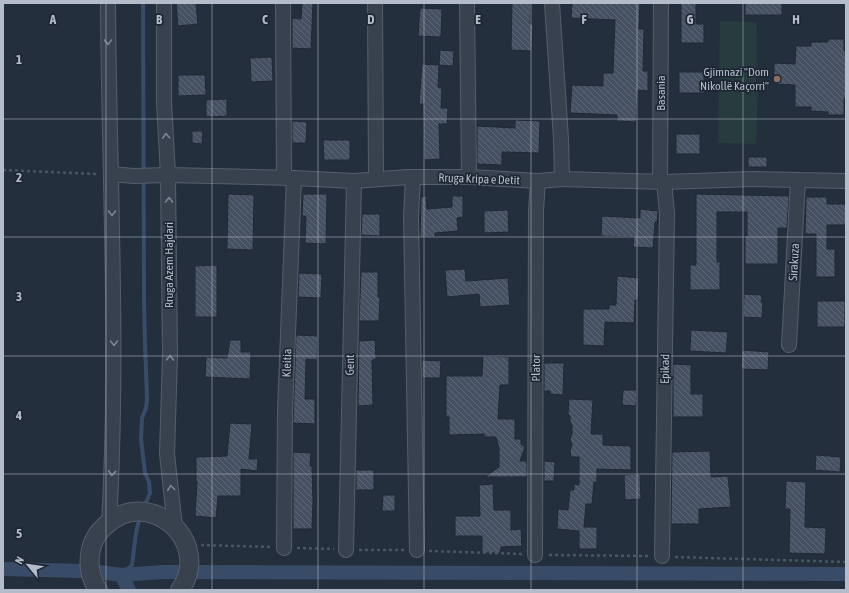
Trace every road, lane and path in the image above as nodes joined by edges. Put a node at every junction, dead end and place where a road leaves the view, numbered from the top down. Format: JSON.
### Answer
{"nodes":[{"id":1,"x":108,"y":3,"type":"edge"},
{"id":2,"x":164,"y":3,"type":"edge"},
{"id":3,"x":283,"y":3,"type":"edge"},
{"id":4,"x":375,"y":3,"type":"edge"},
{"id":5,"x":467,"y":3,"type":"edge"},
{"id":6,"x":552,"y":3,"type":"edge"},
{"id":7,"x":661,"y":3,"type":"edge"},
{"id":8,"x":3,"y":170,"type":"edge"},
{"id":9,"x":112,"y":174,"type":"junction"},
{"id":10,"x":168,"y":175,"type":"junction"},
{"id":11,"x":413,"y":177,"type":"junction"},
{"id":12,"x":469,"y":177,"type":"junction"},
{"id":13,"x":289,"y":178,"type":"junction"},
{"id":14,"x":376,"y":179,"type":"junction"},
{"id":15,"x":562,"y":179,"type":"junction"},
{"id":16,"x":798,"y":180,"type":"junction"},
{"id":17,"x":354,"y":181,"type":"junction"},
{"id":18,"x":538,"y":181,"type":"junction"},
{"id":19,"x":662,"y":182,"type":"junction"},
{"id":20,"x":846,"y":182,"type":"edge"},
{"id":21,"x":789,"y":345,"type":"dead end"},
{"id":22,"x":109,"y":522,"type":"junction"},
{"id":23,"x":176,"y":527,"type":"junction"},
{"id":24,"x":186,"y":545,"type":"junction"},
{"id":25,"x":284,"y":548,"type":"junction"},
{"id":26,"x":346,"y":550,"type":"junction"},
{"id":27,"x":417,"y":550,"type":"junction"},
{"id":28,"x":535,"y":555,"type":"junction"},
{"id":29,"x":662,"y":556,"type":"junction"},
{"id":30,"x":846,"y":562,"type":"edge"},
{"id":31,"x":98,"y":590,"type":"edge"},
{"id":32,"x":180,"y":590,"type":"edge"}],
"edges":[{"from":1,"to":9,"type":"street","one_way":true},
{"from":10,"to":2,"type":"street","name":"Rruga Azem Hajdari","one_way":true},
{"from":3,"to":13,"type":"street","name":"Kleitia"},
{"from":4,"to":14,"type":"street"},
{"from":5,"to":12,"type":"street"},
{"from":6,"to":15,"type":"street"},
{"from":7,"to":19,"type":"street","name":"Basania"},
{"from":8,"to":9,"type":"path"},
{"from":9,"to":10,"type":"street","name":"Rruga Kripa e Detit"},
{"from":9,"to":22,"type":"street","one_way":true},
{"from":10,"to":13,"type":"street","name":"Rruga Kripa e Detit"},
{"from":23,"to":10,"type":"street","name":"Rruga Azem Hajdari","one_way":true},
{"from":11,"to":12,"type":"street","name":"Rruga Kripa e Detit"},
{"from":11,"to":14,"type":"street","name":"Rruga Kripa e Detit"},
{"from":11,"to":27,"type":"street"},
{"from":12,"to":18,"type":"street","name":"Rruga Kripa e Detit"},
{"from":13,"to":17,"type":"street","name":"Rruga Kripa e Detit"},
{"from":13,"to":25,"type":"street","name":"Kleitia"},
{"from":14,"to":17,"type":"street","name":"Rruga Kripa e Detit"},
{"from":15,"to":18,"type":"street","name":"Rruga Kripa e Detit"},
{"from":15,"to":19,"type":"street","name":"Rruga Kripa e Detit"},
{"from":16,"to":19,"type":"street","name":"Rruga Kripa e Detit"},
{"from":16,"to":20,"type":"street","name":"Rruga Kripa e Detit"},
{"from":16,"to":21,"type":"street","name":"Sirakuza"},
{"from":17,"to":26,"type":"street","name":"Gent"},
{"from":18,"to":28,"type":"street","name":"Plator"},
{"from":19,"to":29,"type":"street","name":"Epikad"},
{"from":22,"to":23,"type":"street","name":"Rruga Azem Hajdari"},
{"from":22,"to":31,"type":"street","name":"Rruga Azem Hajdari"},
{"from":23,"to":24,"type":"street","name":"Rruga Azem Hajdari"},
{"from":24,"to":25,"type":"path"},
{"from":24,"to":32,"type":"street","name":"Rruga Azem Hajdari"},
{"from":25,"to":26,"type":"path"},
{"from":26,"to":27,"type":"path"},
{"from":27,"to":28,"type":"path"},
{"from":28,"to":29,"type":"path"},
{"from":29,"to":30,"type":"path"}]}
